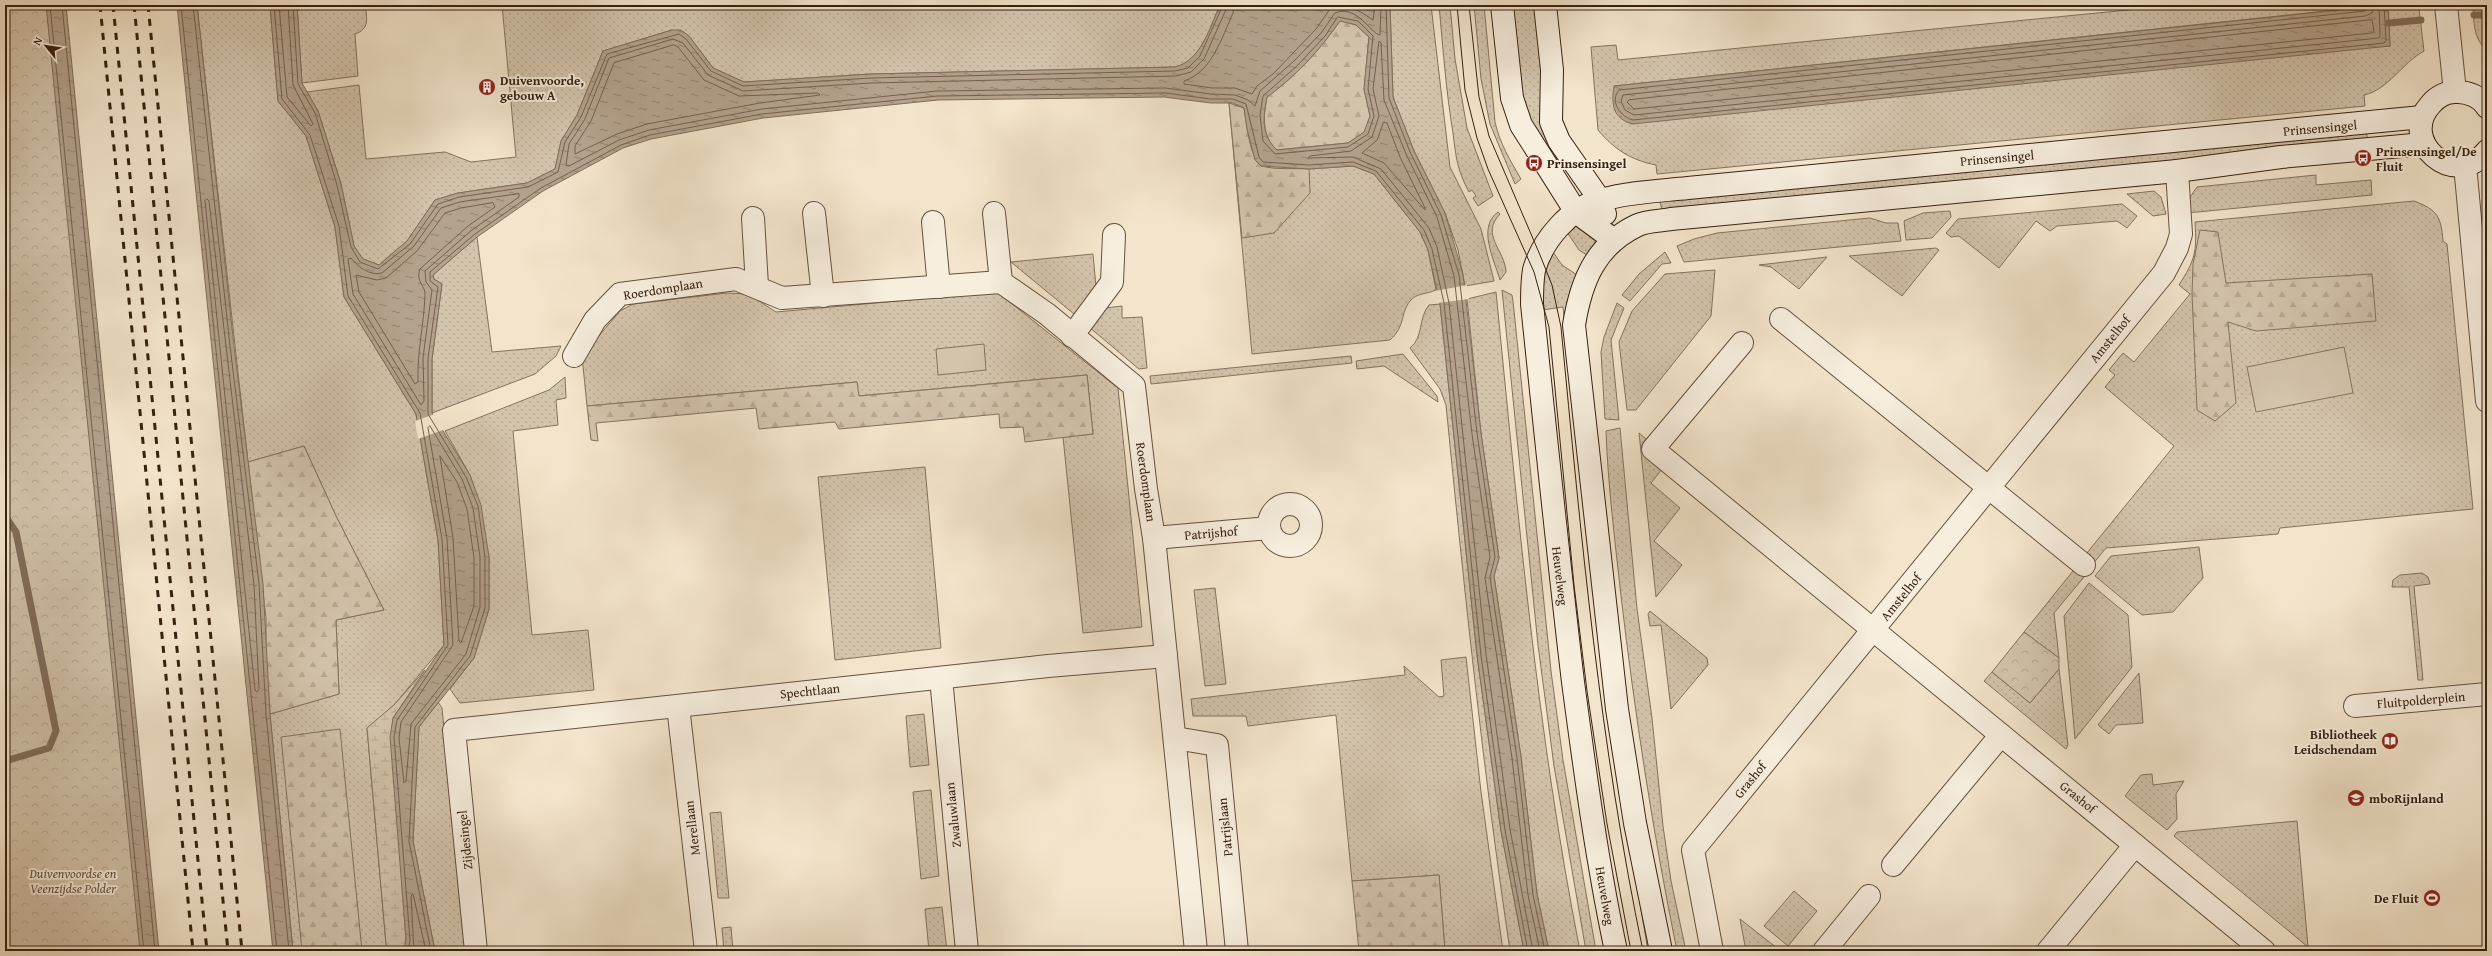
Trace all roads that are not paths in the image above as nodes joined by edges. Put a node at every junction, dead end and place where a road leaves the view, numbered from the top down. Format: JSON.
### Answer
{"nodes":[{"id":1,"x":1502,"y":5,"type":"edge"},
{"id":2,"x":1545,"y":5,"type":"edge"},
{"id":3,"x":2446,"y":5,"type":"edge"},
{"id":4,"x":2455,"y":92,"type":"junction"},
{"id":5,"x":2487,"y":107,"type":"edge"},
{"id":6,"x":2422,"y":118,"type":"junction"},
{"id":7,"x":2424,"y":144,"type":"junction"},
{"id":8,"x":2487,"y":150,"type":"edge"},
{"id":9,"x":2465,"y":165,"type":"junction"},
{"id":10,"x":2177,"y":171,"type":"junction"},
{"id":11,"x":1600,"y":200,"type":"junction"},
{"id":12,"x":1576,"y":212,"type":"junction"},
{"id":13,"x":814,"y":213,"type":"dead end"},
{"id":14,"x":994,"y":213,"type":"dead end"},
{"id":15,"x":753,"y":218,"type":"dead end"},
{"id":16,"x":933,"y":222,"type":"dead end"},
{"id":17,"x":1114,"y":235,"type":"dead end"},
{"id":18,"x":1614,"y":240,"type":"junction"},
{"id":19,"x":1001,"y":282,"type":"junction"},
{"id":20,"x":756,"y":286,"type":"junction"},
{"id":21,"x":940,"y":287,"type":"junction"},
{"id":22,"x":823,"y":296,"type":"junction"},
{"id":23,"x":1781,"y":319,"type":"dead end"},
{"id":24,"x":1072,"y":336,"type":"junction"},
{"id":25,"x":1742,"y":343,"type":"dead end"},
{"id":26,"x":574,"y":356,"type":"dead end"},
{"id":27,"x":2487,"y":401,"type":"edge"},
{"id":28,"x":1989,"y":488,"type":"junction"},
{"id":29,"x":1269,"y":528,"type":"dead end"},
{"id":30,"x":1154,"y":538,"type":"junction"},
{"id":31,"x":2084,"y":565,"type":"dead end"},
{"id":32,"x":1873,"y":631,"type":"junction"},
{"id":33,"x":1166,"y":656,"type":"junction"},
{"id":34,"x":941,"y":678,"type":"junction"},
{"id":35,"x":2487,"y":694,"type":"edge"},
{"id":36,"x":678,"y":706,"type":"junction"},
{"id":37,"x":2355,"y":706,"type":"dead end"},
{"id":38,"x":454,"y":730,"type":"joint"},
{"id":39,"x":2001,"y":735,"type":"junction"},
{"id":40,"x":1175,"y":738,"type":"junction"},
{"id":41,"x":2135,"y":845,"type":"junction"},
{"id":42,"x":1893,"y":865,"type":"dead end"},
{"id":43,"x":1869,"y":896,"type":"dead end"},
{"id":44,"x":476,"y":951,"type":"edge"},
{"id":45,"x":706,"y":951,"type":"edge"},
{"id":46,"x":967,"y":951,"type":"edge"},
{"id":47,"x":1196,"y":951,"type":"edge"},
{"id":48,"x":1237,"y":951,"type":"edge"},
{"id":49,"x":1616,"y":951,"type":"edge"},
{"id":50,"x":1661,"y":951,"type":"edge"},
{"id":51,"x":1712,"y":951,"type":"edge"},
{"id":52,"x":1824,"y":951,"type":"edge"},
{"id":53,"x":2048,"y":951,"type":"edge"},
{"id":54,"x":2264,"y":951,"type":"edge"}],
"edges":[{"from":1,"to":12,"type":"street"},
{"from":2,"to":11,"type":"street"},
{"from":3,"to":4,"type":"street"},
{"from":4,"to":5,"type":"street"},
{"from":4,"to":6,"type":"street"},
{"from":6,"to":7,"type":"street"},
{"from":6,"to":11,"type":"street","name":"Prinsensingel"},
{"from":7,"to":9,"type":"street"},
{"from":7,"to":10,"type":"street","name":"Prinsensingel"},
{"from":8,"to":9,"type":"street"},
{"from":9,"to":27,"type":"street"},
{"from":10,"to":18,"type":"street","name":"Prinsensingel"},
{"from":10,"to":28,"type":"street","name":"Amstelhof"},
{"from":11,"to":12,"type":"street","name":"Prinsensingel"},
{"from":11,"to":18,"type":"street"},
{"from":12,"to":18,"type":"street"},
{"from":12,"to":49,"type":"street","name":"Heuvelweg"},
{"from":13,"to":22,"type":"street"},
{"from":14,"to":19,"type":"street"},
{"from":15,"to":20,"type":"street"},
{"from":16,"to":21,"type":"street"},
{"from":17,"to":24,"type":"street"},
{"from":18,"to":50,"type":"street"},
{"from":19,"to":21,"type":"street","name":"Roerdomplaan"},
{"from":19,"to":24,"type":"street","name":"Roerdomplaan"},
{"from":20,"to":22,"type":"street","name":"Roerdomplaan"},
{"from":20,"to":26,"type":"street","name":"Roerdomplaan"},
{"from":21,"to":22,"type":"street","name":"Roerdomplaan"},
{"from":23,"to":28,"type":"street"},
{"from":24,"to":30,"type":"street","name":"Roerdomplaan"},
{"from":25,"to":32,"type":"street","name":"Grashof"},
{"from":28,"to":31,"type":"street"},
{"from":28,"to":32,"type":"street","name":"Amstelhof"},
{"from":29,"to":30,"type":"street","name":"Patrijshof"},
{"from":30,"to":33,"type":"street","name":"Roerdomplaan"},
{"from":32,"to":39,"type":"street","name":"Grashof"},
{"from":32,"to":51,"type":"street","name":"Grashof"},
{"from":33,"to":34,"type":"street","name":"Spechtlaan"},
{"from":33,"to":40,"type":"street"},
{"from":34,"to":36,"type":"street","name":"Spechtlaan"},
{"from":34,"to":46,"type":"street","name":"Zwaluwlaan"},
{"from":35,"to":37,"type":"street","name":"Fluitpolderplein"},
{"from":36,"to":38,"type":"street","name":"Spechtlaan"},
{"from":36,"to":45,"type":"street","name":"Merellaan"},
{"from":38,"to":44,"type":"street","name":"Zijdesingel"},
{"from":39,"to":41,"type":"street","name":"Grashof"},
{"from":39,"to":42,"type":"street"},
{"from":40,"to":47,"type":"street"},
{"from":40,"to":48,"type":"street","name":"Patrijslaan"},
{"from":41,"to":53,"type":"street"},
{"from":41,"to":54,"type":"street","name":"Grashof"},
{"from":43,"to":52,"type":"street"}]}
